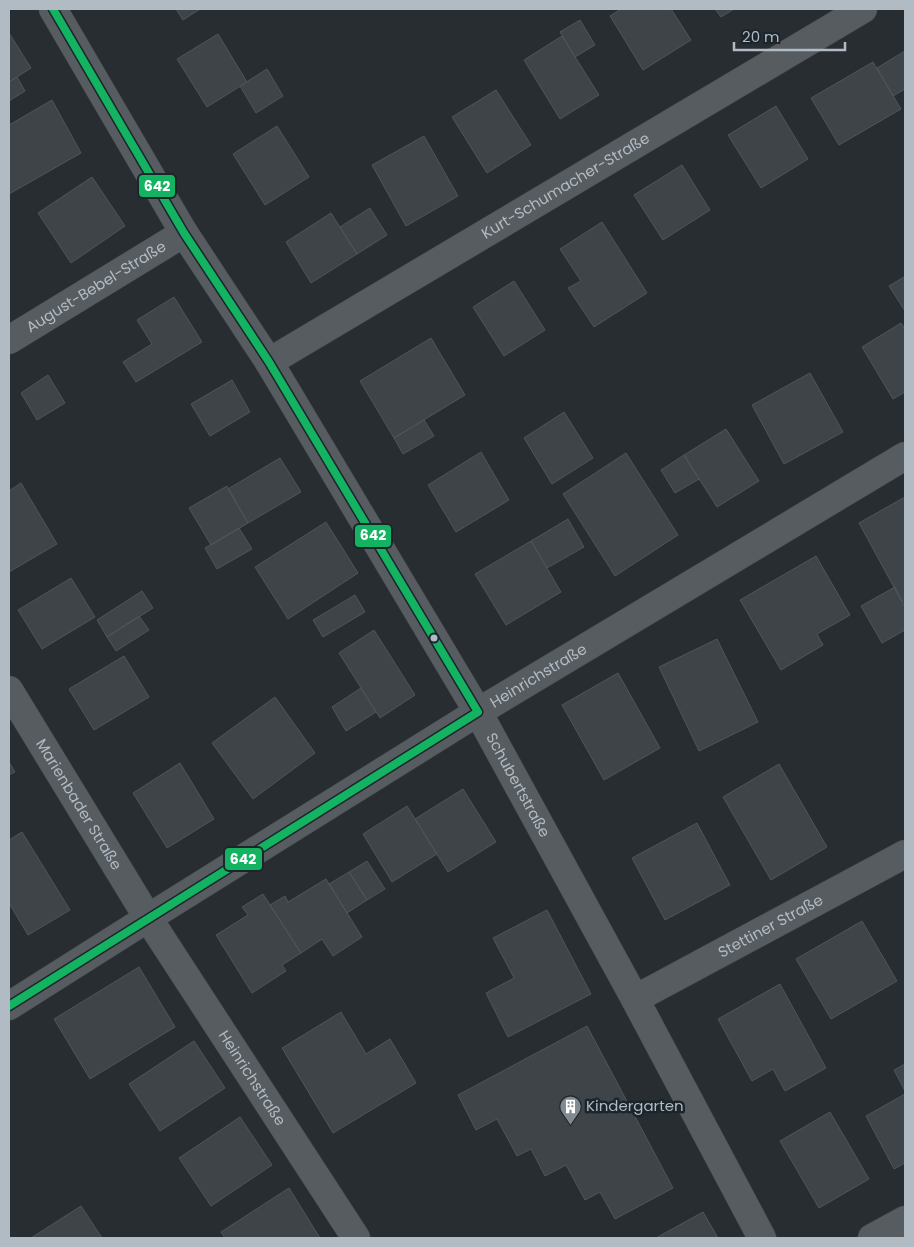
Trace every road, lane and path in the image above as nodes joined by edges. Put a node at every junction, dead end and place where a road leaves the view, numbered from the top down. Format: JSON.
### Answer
{"nodes":[{"id":1,"x":53,"y":9,"type":"edge"},
{"id":2,"x":863,"y":9,"type":"edge"},
{"id":3,"x":184,"y":233,"type":"junction"},
{"id":4,"x":9,"y":340,"type":"edge"},
{"id":5,"x":269,"y":362,"type":"junction"},
{"id":6,"x":905,"y":456,"type":"edge"},
{"id":7,"x":9,"y":690,"type":"edge"},
{"id":8,"x":478,"y":712,"type":"junction"},
{"id":9,"x":905,"y":854,"type":"edge"},
{"id":10,"x":148,"y":918,"type":"junction"},
{"id":11,"x":635,"y":999,"type":"junction"},
{"id":12,"x":9,"y":1006,"type":"edge"},
{"id":13,"x":905,"y":1220,"type":"edge"},
{"id":14,"x":356,"y":1238,"type":"edge"},
{"id":15,"x":762,"y":1238,"type":"edge"},
{"id":16,"x":872,"y":1238,"type":"edge"}],
"edges":[{"from":1,"to":3,"type":"street","name":"Schubertstraße"},
{"from":2,"to":5,"type":"street","name":"Kurt-Schumacher-Straße"},
{"from":3,"to":4,"type":"street","name":"August-Bebel-Straße"},
{"from":3,"to":5,"type":"street","name":"Schubertstraße"},
{"from":5,"to":8,"type":"street","name":"Schubertstraße"},
{"from":6,"to":8,"type":"street","name":"Heinrichstraße"},
{"from":7,"to":10,"type":"street","name":"Marienbader Straße"},
{"from":8,"to":10,"type":"street","name":"Heinrichstraße"},
{"from":8,"to":11,"type":"street","name":"Schubertstraße"},
{"from":9,"to":11,"type":"street","name":"Stettiner Straße"},
{"from":10,"to":12,"type":"street","name":"Heinrichstraße"},
{"from":10,"to":14,"type":"street","name":"Heinrichstraße"},
{"from":11,"to":15,"type":"street","name":"Schubertstraße"},
{"from":13,"to":16,"type":"street"}]}
